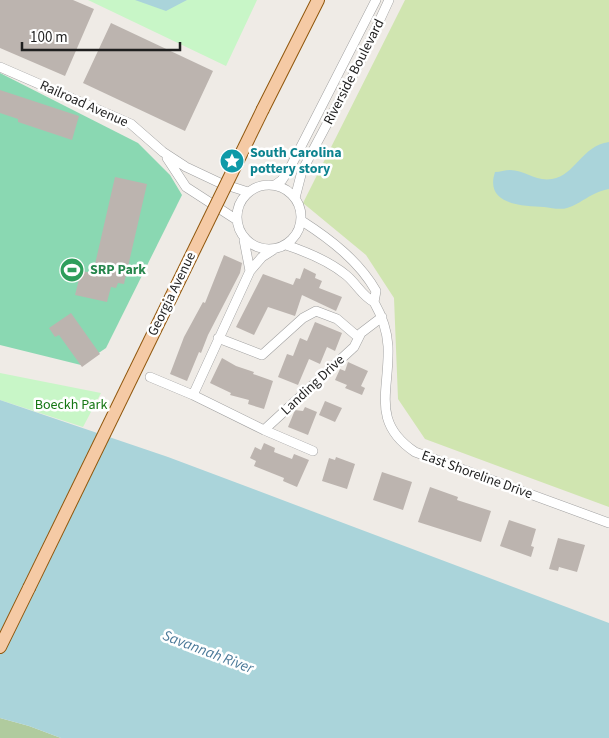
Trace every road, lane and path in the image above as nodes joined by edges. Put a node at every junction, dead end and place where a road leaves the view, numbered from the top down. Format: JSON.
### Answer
{"nodes":[{"id":1,"x":318,"y":0,"type":"edge"},
{"id":2,"x":376,"y":0,"type":"edge"},
{"id":3,"x":389,"y":0,"type":"edge"},
{"id":4,"x":0,"y":67,"type":"edge"},
{"id":5,"x":163,"y":152,"type":"junction"},
{"id":6,"x":275,"y":185,"type":"junction"},
{"id":7,"x":248,"y":192,"type":"junction"},
{"id":8,"x":295,"y":198,"type":"junction"},
{"id":9,"x":236,"y":220,"type":"junction"},
{"id":10,"x":302,"y":221,"type":"junction"},
{"id":11,"x":244,"y":238,"type":"junction"},
{"id":12,"x":286,"y":245,"type":"junction"},
{"id":13,"x":273,"y":250,"type":"junction"},
{"id":14,"x":250,"y":271,"type":"junction"},
{"id":15,"x":374,"y":302,"type":"junction"},
{"id":16,"x":382,"y":317,"type":"junction"},
{"id":17,"x":358,"y":337,"type":"junction"},
{"id":18,"x":218,"y":338,"type":"junction"},
{"id":19,"x":150,"y":377,"type":"dead end"},
{"id":20,"x":193,"y":395,"type":"junction"},
{"id":21,"x":264,"y":430,"type":"junction"},
{"id":22,"x":313,"y":451,"type":"dead end"},
{"id":23,"x":609,"y":523,"type":"edge"},
{"id":24,"x":0,"y":646,"type":"edge"}],
"edges":[{"from":1,"to":24,"type":"main road","name":"Georgia Avenue","bridge":true},
{"from":2,"to":6,"type":"street","name":"Riverside Boulevard"},
{"from":3,"to":8,"type":"street","name":"Riverside Boulevard"},
{"from":4,"to":5,"type":"street","name":"Railroad Avenue"},
{"from":5,"to":7,"type":"street","name":"Railroad Avenue"},
{"from":5,"to":9,"type":"street","name":"Railroad Avenue"},
{"from":6,"to":7,"type":"street"},
{"from":6,"to":8,"type":"street"},
{"from":7,"to":9,"type":"street"},
{"from":8,"to":10,"type":"street"},
{"from":9,"to":11,"type":"street"},
{"from":10,"to":12,"type":"street"},
{"from":10,"to":15,"type":"street"},
{"from":11,"to":13,"type":"street"},
{"from":11,"to":14,"type":"street"},
{"from":12,"to":13,"type":"street"},
{"from":12,"to":15,"type":"street"},
{"from":13,"to":14,"type":"street"},
{"from":14,"to":18,"type":"street"},
{"from":15,"to":16,"type":"street","name":"East Shoreline Drive"},
{"from":16,"to":17,"type":"street","name":"Landing Drive"},
{"from":16,"to":23,"type":"street","name":"East Shoreline Drive"},
{"from":17,"to":18,"type":"street"},
{"from":17,"to":21,"type":"street","name":"Landing Drive"},
{"from":18,"to":20,"type":"street"},
{"from":19,"to":20,"type":"street"},
{"from":20,"to":21,"type":"street"},
{"from":21,"to":22,"type":"street"}]}
